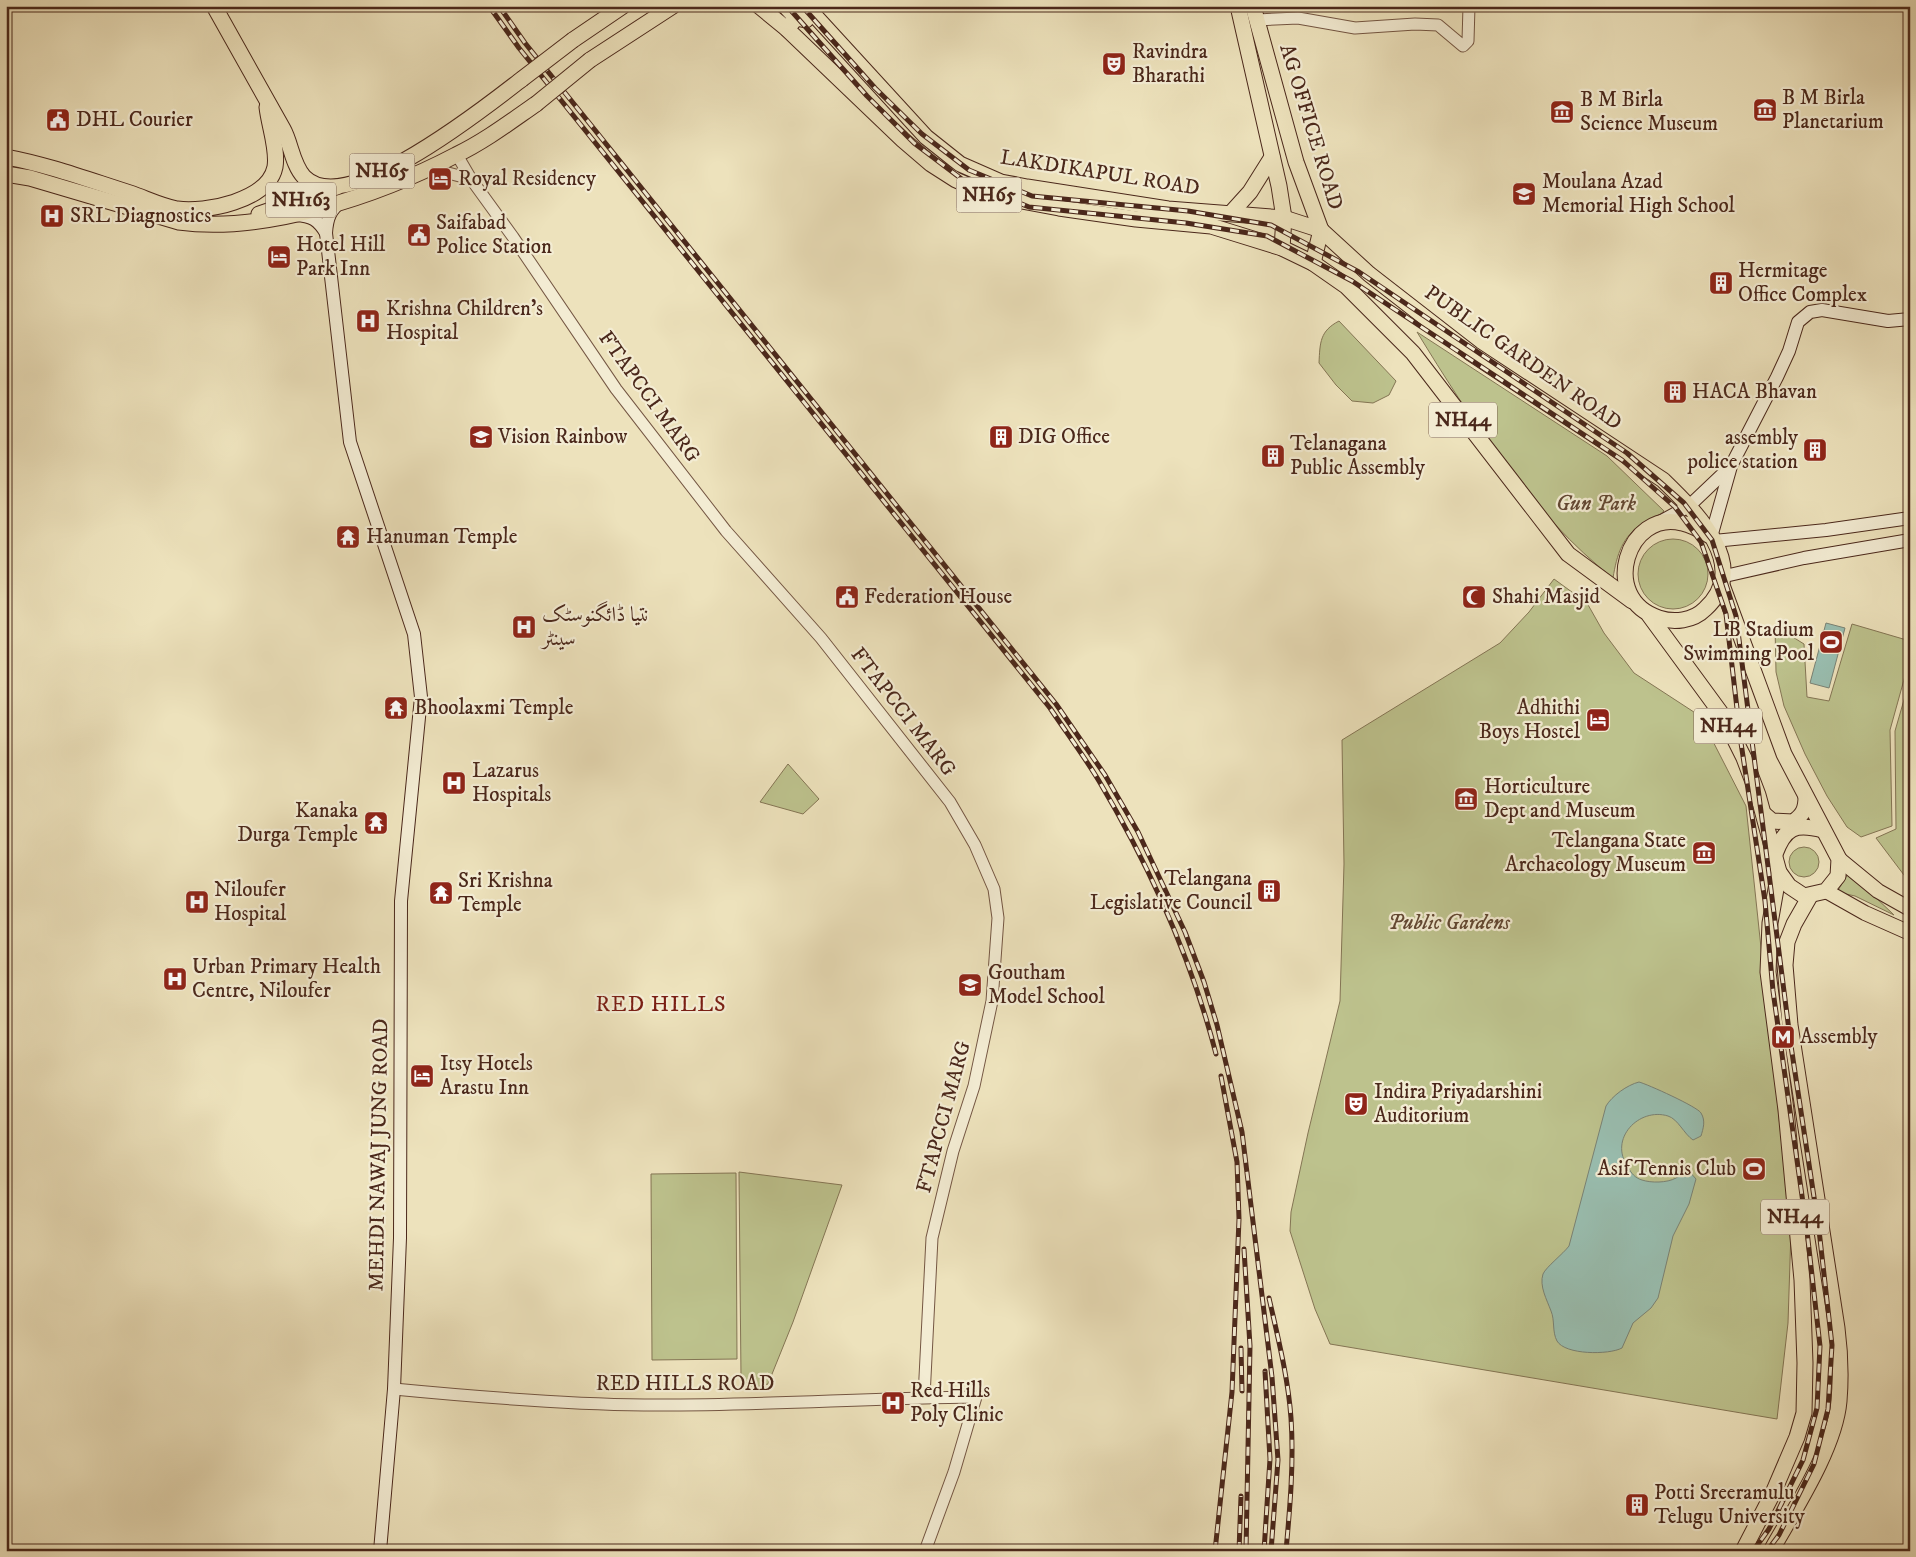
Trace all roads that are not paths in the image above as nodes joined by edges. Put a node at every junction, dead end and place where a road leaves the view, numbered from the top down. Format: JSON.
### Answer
{"nodes":[{"id":1,"x":214,"y":6,"type":"edge"},
{"id":2,"x":623,"y":6,"type":"edge"},
{"id":3,"x":673,"y":6,"type":"edge"},
{"id":4,"x":759,"y":6,"type":"edge"},
{"id":5,"x":785,"y":6,"type":"edge"},
{"id":6,"x":1238,"y":6,"type":"edge"},
{"id":7,"x":1469,"y":6,"type":"edge"},
{"id":8,"x":1255,"y":13,"type":"edge"},
{"id":9,"x":796,"y":18,"type":"edge"},
{"id":10,"x":266,"y":101,"type":"junction"},
{"id":11,"x":457,"y":155,"type":"junction"},
{"id":12,"x":6,"y":157,"type":"edge"},
{"id":13,"x":1272,"y":157,"type":"junction"},
{"id":14,"x":429,"y":168,"type":"junction"},
{"id":15,"x":6,"y":174,"type":"edge"},
{"id":16,"x":471,"y":180,"type":"junction"},
{"id":17,"x":350,"y":182,"type":"junction"},
{"id":18,"x":342,"y":200,"type":"junction"},
{"id":19,"x":1231,"y":213,"type":"junction"},
{"id":20,"x":296,"y":215,"type":"junction"},
{"id":21,"x":1284,"y":218,"type":"junction"},
{"id":22,"x":229,"y":222,"type":"junction"},
{"id":23,"x":1321,"y":230,"type":"junction"},
{"id":24,"x":326,"y":233,"type":"junction"},
{"id":25,"x":1334,"y":241,"type":"joint"},
{"id":26,"x":1282,"y":248,"type":"junction"},
{"id":27,"x":1314,"y":263,"type":"junction"},
{"id":28,"x":1910,"y":319,"type":"edge"},
{"id":29,"x":1731,"y":466,"type":"junction"},
{"id":30,"x":1689,"y":506,"type":"junction"},
{"id":31,"x":1910,"y":518,"type":"edge"},
{"id":32,"x":1650,"y":528,"type":"junction"},
{"id":33,"x":1712,"y":538,"type":"junction"},
{"id":34,"x":1910,"y":540,"type":"edge"},
{"id":35,"x":1724,"y":581,"type":"junction"},
{"id":36,"x":1636,"y":604,"type":"junction"},
{"id":37,"x":1650,"y":615,"type":"junction"},
{"id":38,"x":1806,"y":797,"type":"junction"},
{"id":39,"x":1765,"y":815,"type":"junction"},
{"id":40,"x":1823,"y":830,"type":"junction"},
{"id":41,"x":1775,"y":854,"type":"junction"},
{"id":42,"x":1839,"y":859,"type":"junction"},
{"id":43,"x":1779,"y":872,"type":"junction"},
{"id":44,"x":1826,"y":891,"type":"junction"},
{"id":45,"x":1810,"y":896,"type":"junction"},
{"id":46,"x":1910,"y":908,"type":"edge"},
{"id":47,"x":1905,"y":932,"type":"edge"},
{"id":48,"x":1910,"y":942,"type":"edge"},
{"id":49,"x":394,"y":1389,"type":"junction"},
{"id":50,"x":924,"y":1397,"type":"junction"},
{"id":51,"x":380,"y":1551,"type":"edge"},
{"id":52,"x":925,"y":1551,"type":"edge"},
{"id":53,"x":1743,"y":1551,"type":"edge"},
{"id":54,"x":1771,"y":1551,"type":"edge"}],
"edges":[{"from":1,"to":10,"type":"highway","number":"NH65"},
{"from":2,"to":17,"type":"highway","number":"NH65","bridge":true},
{"from":3,"to":11,"type":"highway","number":"NH163","bridge":true},
{"from":4,"to":9,"type":"highway","name":"LAKDIKAPUL ROAD","number":"NH65"},
{"from":5,"to":9,"type":"highway","name":"LAKDIKAPUL ROAD","number":"NH65"},
{"from":6,"to":13,"type":"highway","name":"AG OFFICE ROAD"},
{"from":7,"to":8,"type":"street"},
{"from":8,"to":23,"type":"highway","name":"AG OFFICE ROAD"},
{"from":9,"to":19,"type":"highway","name":"LAKDIKAPUL ROAD","number":"NH65"},
{"from":9,"to":26,"type":"highway","name":"LAKDIKAPUL ROAD","number":"NH65"},
{"from":10,"to":12,"type":"highway","number":"NH163"},
{"from":10,"to":17,"type":"highway","number":"NH65"},
{"from":11,"to":14,"type":"highway","number":"NH163"},
{"from":11,"to":16,"type":"street","name":"FTAPCCI MARG"},
{"from":13,"to":19,"type":"highway"},
{"from":13,"to":21,"type":"highway","name":"AG OFFICE ROAD"},
{"from":14,"to":16,"type":"street"},
{"from":14,"to":18,"type":"highway","number":"NH163"},
{"from":15,"to":22,"type":"highway","number":"NH163"},
{"from":16,"to":50,"type":"street","name":"FTAPCCI MARG"},
{"from":17,"to":22,"type":"highway","number":"NH163"},
{"from":18,"to":20,"type":"highway","number":"NH163"},
{"from":18,"to":24,"type":"main road"},
{"from":19,"to":21,"type":"highway","name":"LAKDIKAPUL ROAD","number":"NH65"},
{"from":20,"to":22,"type":"highway","number":"NH163"},
{"from":20,"to":24,"type":"main road"},
{"from":21,"to":23,"type":"highway","number":"NH65"},
{"from":21,"to":26,"type":"highway","name":"AG OFFICE ROAD"},
{"from":23,"to":25,"type":"highway","number":"NH65"},
{"from":23,"to":27,"type":"highway"},
{"from":24,"to":49,"type":"main road","name":"MEHDI NAWAJ JUNG ROAD"},
{"from":25,"to":30,"type":"highway","name":"PUBLIC GARDEN ROAD","number":"NH44"},
{"from":26,"to":27,"type":"highway","number":"NH44"},
{"from":27,"to":36,"type":"highway","number":"NH44"},
{"from":28,"to":29,"type":"main road"},
{"from":29,"to":30,"type":"main road"},
{"from":29,"to":33,"type":"main road"},
{"from":30,"to":32,"type":"main road"},
{"from":30,"to":33,"type":"highway","number":"NH44"},
{"from":31,"to":33,"type":"main road"},
{"from":32,"to":33,"type":"highway"},
{"from":32,"to":36,"type":"highway","number":"NH44"},
{"from":33,"to":35,"type":"highway","number":"NH44"},
{"from":34,"to":35,"type":"main road"},
{"from":35,"to":37,"type":"highway","number":"NH44"},
{"from":35,"to":38,"type":"highway","number":"NH44"},
{"from":36,"to":37,"type":"highway","number":"NH44"},
{"from":37,"to":39,"type":"highway","number":"NH44"},
{"from":38,"to":39,"type":"highway"},
{"from":38,"to":40,"type":"highway","number":"NH44"},
{"from":39,"to":41,"type":"highway","number":"NH44"},
{"from":40,"to":41,"type":"highway"},
{"from":40,"to":42,"type":"highway","number":"NH44"},
{"from":41,"to":43,"type":"highway","number":"NH44"},
{"from":42,"to":44,"type":"highway"},
{"from":42,"to":46,"type":"main road"},
{"from":43,"to":45,"type":"highway","number":"NH44"},
{"from":43,"to":53,"type":"highway","number":"NH44"},
{"from":44,"to":45,"type":"highway"},
{"from":44,"to":47,"type":"main road"},
{"from":45,"to":54,"type":"highway","number":"NH44"},
{"from":47,"to":48,"type":"main road"},
{"from":49,"to":50,"type":"street","name":"RED HILLS ROAD"},
{"from":49,"to":51,"type":"main road","name":"MEHDI NAWAJ JUNG ROAD"},
{"from":50,"to":52,"type":"street","name":"RED HILLS ROAD"}]}
